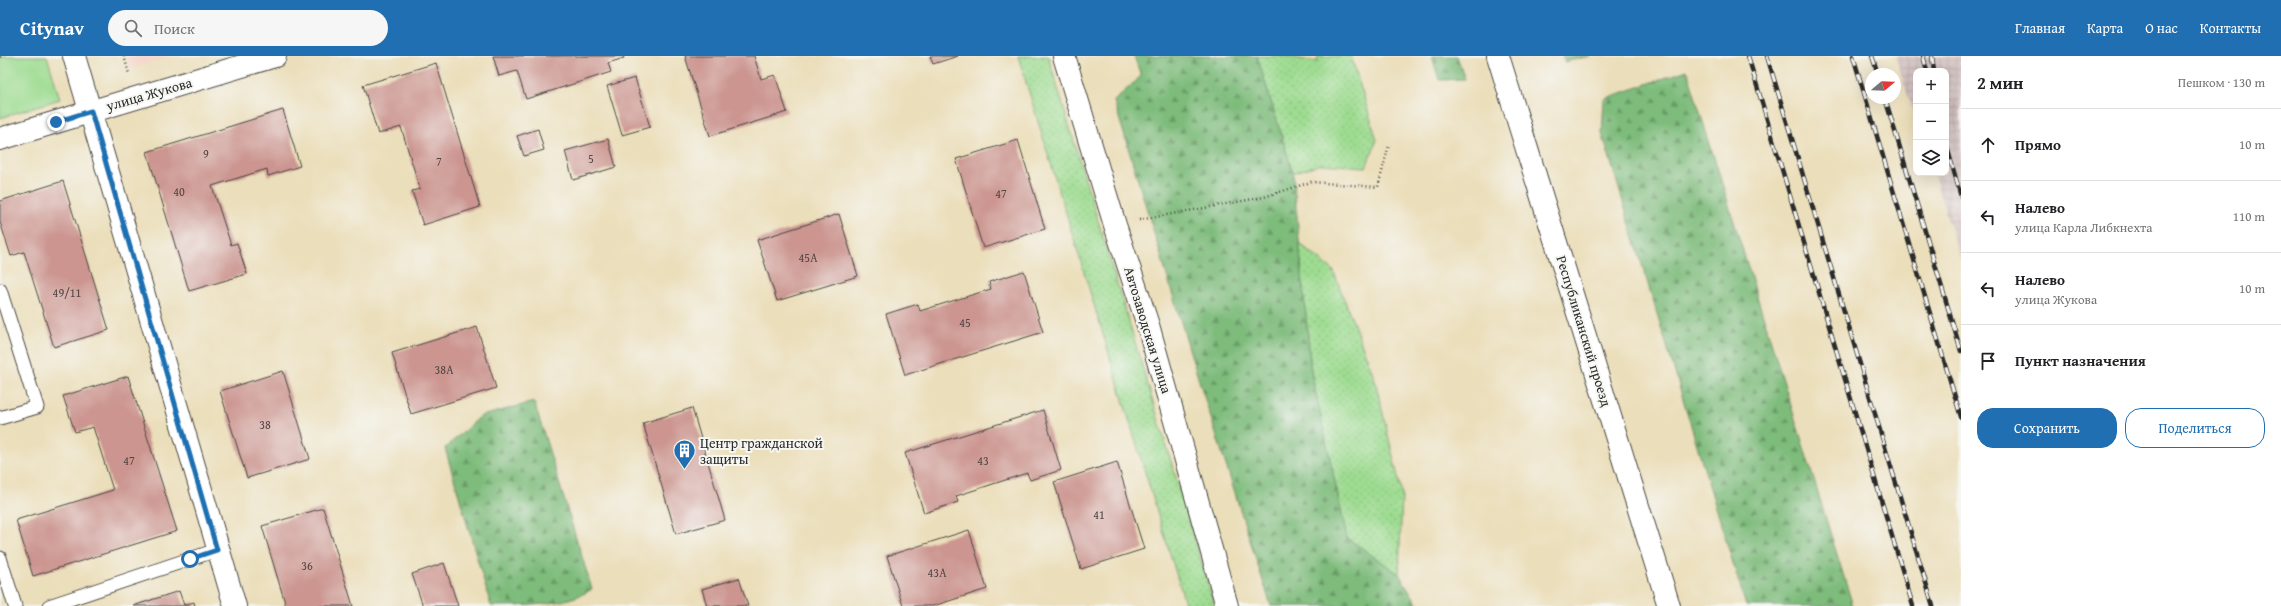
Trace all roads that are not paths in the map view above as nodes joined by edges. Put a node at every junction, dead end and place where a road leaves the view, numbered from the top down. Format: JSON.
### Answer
{"nodes":[{"id":1,"x":74,"y":56,"type":"edge"},
{"id":2,"x":275,"y":56,"type":"edge"},
{"id":3,"x":1064,"y":56,"type":"edge"},
{"id":4,"x":1498,"y":56,"type":"edge"},
{"id":5,"x":91,"y":111,"type":"junction"},
{"id":6,"x":0,"y":139,"type":"edge"},
{"id":7,"x":0,"y":290,"type":"edge"},
{"id":8,"x":0,"y":418,"type":"edge"},
{"id":9,"x":217,"y":550,"type":"junction"},
{"id":10,"x":0,"y":558,"type":"edge"},
{"id":11,"x":14,"y":606,"type":"edge"},
{"id":12,"x":49,"y":606,"type":"edge"},
{"id":13,"x":235,"y":606,"type":"edge"},
{"id":14,"x":1227,"y":606,"type":"edge"},
{"id":15,"x":1669,"y":606,"type":"edge"}],
"edges":[{"from":1,"to":5,"type":"street"},
{"from":2,"to":5,"type":"street","name":"улица Жукова"},
{"from":3,"to":14,"type":"street","name":"Автозаводская улица"},
{"from":4,"to":15,"type":"street","name":"Республиканский проезд"},
{"from":5,"to":6,"type":"street","name":"улица Жукова"},
{"from":5,"to":9,"type":"street"},
{"from":7,"to":8,"type":"lane"},
{"from":9,"to":12,"type":"lane"},
{"from":9,"to":13,"type":"street"},
{"from":10,"to":11,"type":"lane"}]}
